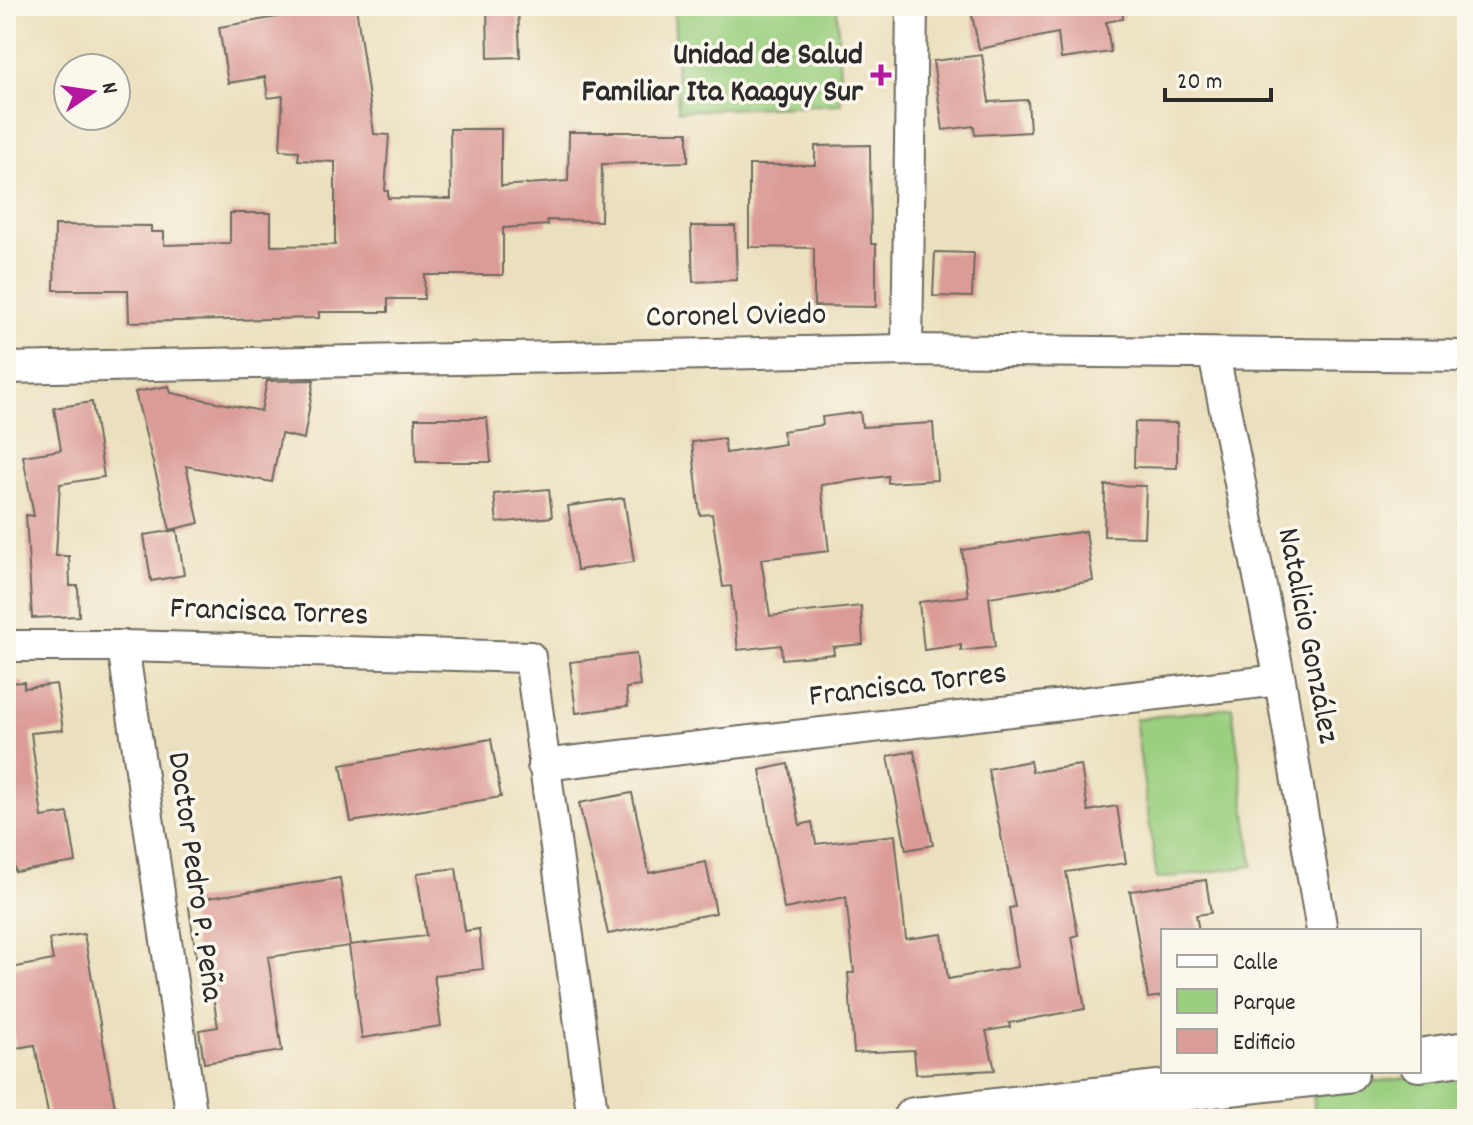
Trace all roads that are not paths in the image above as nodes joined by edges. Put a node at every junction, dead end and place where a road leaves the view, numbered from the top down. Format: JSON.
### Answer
{"nodes":[{"id":1,"x":912,"y":6,"type":"edge"},
{"id":2,"x":907,"y":350,"type":"junction"},
{"id":3,"x":1214,"y":355,"type":"junction"},
{"id":4,"x":1467,"y":356,"type":"edge"},
{"id":5,"x":6,"y":368,"type":"edge"},
{"id":6,"x":6,"y":646,"type":"edge"},
{"id":7,"x":123,"y":646,"type":"junction"},
{"id":8,"x":1280,"y":680,"type":"junction"},
{"id":9,"x":543,"y":765,"type":"junction"},
{"id":10,"x":1322,"y":929,"type":"edge"},
{"id":11,"x":1467,"y":1053,"type":"edge"},
{"id":12,"x":1421,"y":1060,"type":"edge"},
{"id":13,"x":1327,"y":1073,"type":"edge"},
{"id":14,"x":192,"y":1119,"type":"edge"},
{"id":15,"x":593,"y":1119,"type":"edge"},
{"id":16,"x":914,"y":1119,"type":"edge"}],
"edges":[{"from":1,"to":2,"type":"street"},
{"from":2,"to":3,"type":"street","name":"Coronel Oviedo"},
{"from":2,"to":5,"type":"street","name":"Coronel Oviedo"},
{"from":3,"to":4,"type":"street","name":"Coronel Oviedo"},
{"from":3,"to":8,"type":"street","name":"Natalicio González"},
{"from":6,"to":7,"type":"street","name":"Francisca Torres"},
{"from":7,"to":9,"type":"street","name":"Francisca Torres"},
{"from":7,"to":14,"type":"street","name":"Doctor Pedro P. Peña"},
{"from":8,"to":9,"type":"street","name":"Francisca Torres"},
{"from":8,"to":10,"type":"street","name":"Natalicio González"},
{"from":9,"to":15,"type":"street"},
{"from":11,"to":12,"type":"main road"},
{"from":13,"to":16,"type":"main road"}]}
